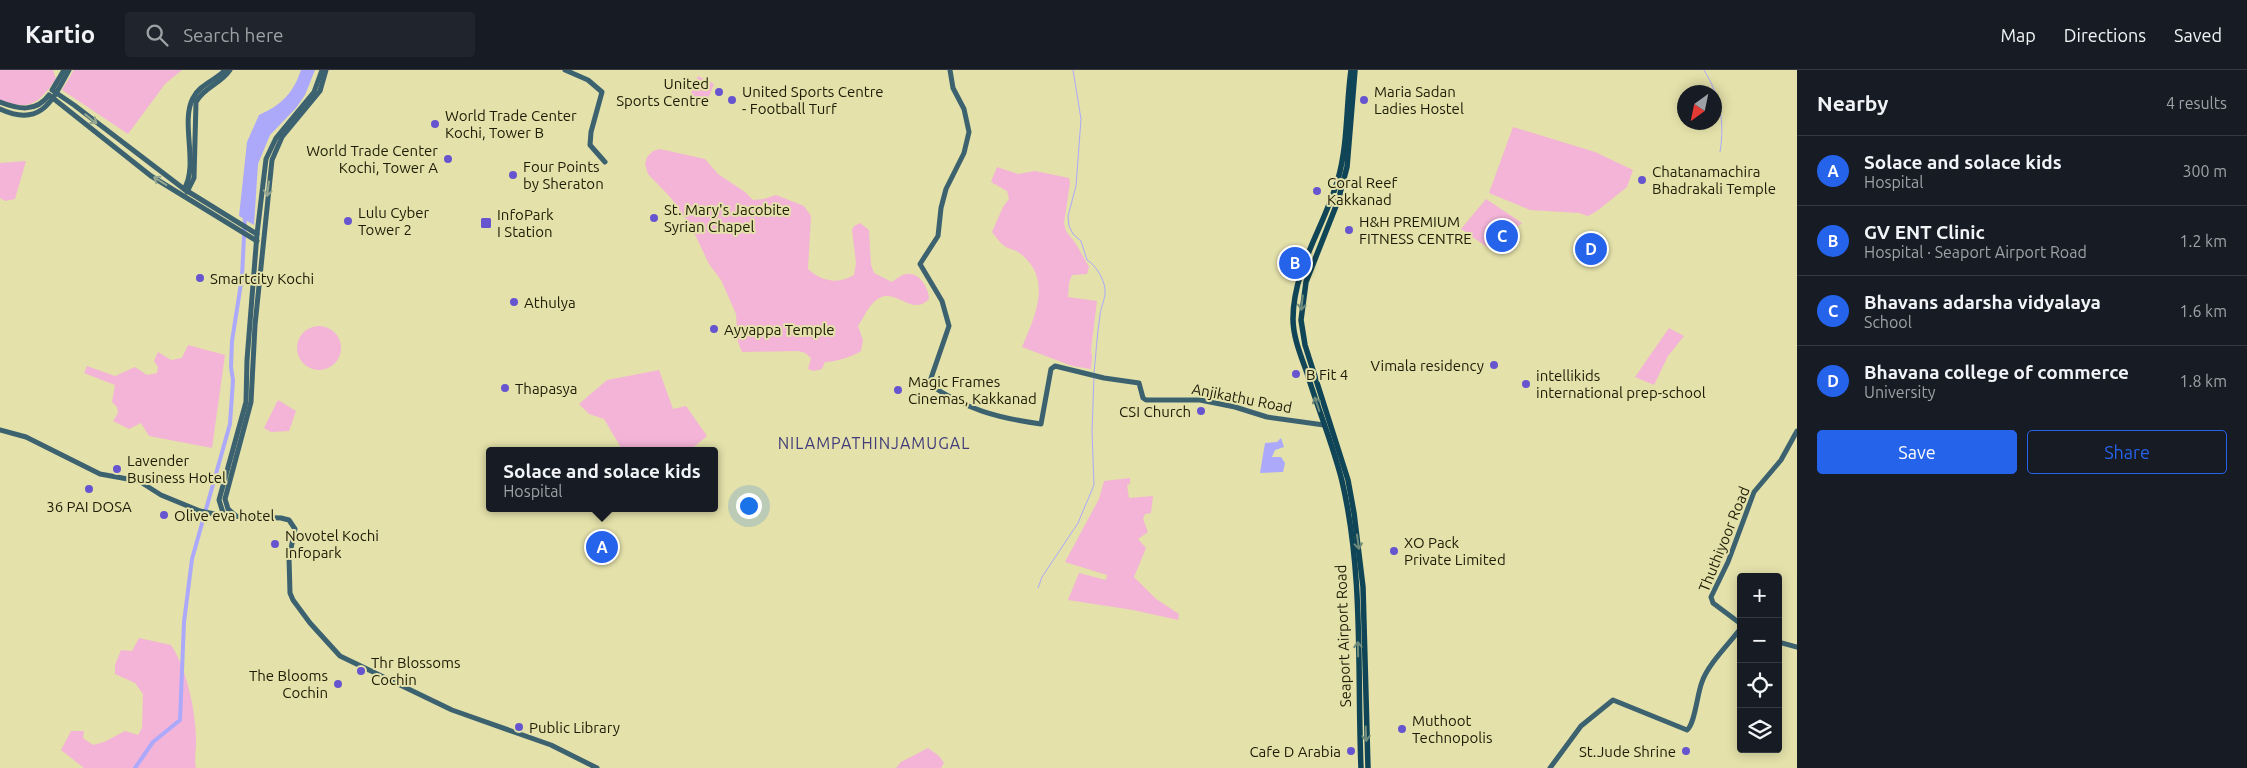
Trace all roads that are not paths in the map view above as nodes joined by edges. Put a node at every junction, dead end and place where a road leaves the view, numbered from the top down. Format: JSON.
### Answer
{"nodes":[{"id":1,"x":225,"y":70,"type":"edge"},
{"id":2,"x":230,"y":70,"type":"edge"},
{"id":3,"x":322,"y":70,"type":"edge"},
{"id":4,"x":326,"y":70,"type":"edge"},
{"id":5,"x":565,"y":70,"type":"edge"},
{"id":6,"x":950,"y":70,"type":"edge"},
{"id":7,"x":1350,"y":70,"type":"edge"},
{"id":8,"x":1355,"y":70,"type":"edge"},
{"id":9,"x":65,"y":71,"type":"edge"},
{"id":10,"x":53,"y":94,"type":"junction"},
{"id":11,"x":0,"y":102,"type":"edge"},
{"id":12,"x":0,"y":109,"type":"edge"},
{"id":13,"x":606,"y":162,"type":"dead end"},
{"id":14,"x":186,"y":191,"type":"junction"},
{"id":15,"x":218,"y":213,"type":"junction"},
{"id":16,"x":1320,"y":228,"type":"junction"},
{"id":17,"x":254,"y":234,"type":"junction"},
{"id":18,"x":1324,"y":425,"type":"junction"},
{"id":19,"x":0,"y":430,"type":"edge"},
{"id":20,"x":1797,"y":431,"type":"edge"},
{"id":21,"x":238,"y":439,"type":"junction"},
{"id":22,"x":219,"y":500,"type":"junction"},
{"id":23,"x":211,"y":514,"type":"junction"},
{"id":24,"x":224,"y":516,"type":"junction"},
{"id":25,"x":237,"y":517,"type":"junction"},
{"id":26,"x":1737,"y":623,"type":"edge"},
{"id":27,"x":1737,"y":632,"type":"edge"},
{"id":28,"x":1782,"y":643,"type":"edge"},
{"id":29,"x":1797,"y":647,"type":"edge"},
{"id":30,"x":597,"y":768,"type":"edge"},
{"id":31,"x":1361,"y":768,"type":"edge"},
{"id":32,"x":1368,"y":768,"type":"edge"},
{"id":33,"x":1550,"y":768,"type":"edge"}],
"edges":[{"from":1,"to":14,"type":"street"},
{"from":2,"to":14,"type":"street"},
{"from":3,"to":17,"type":"street"},
{"from":4,"to":21,"type":"street","one_way":true},
{"from":5,"to":13,"type":"street"},
{"from":6,"to":18,"type":"street","name":"Anjikathu Road"},
{"from":7,"to":16,"type":"main road","name":"Seaport Airport Road"},
{"from":8,"to":16,"type":"main road"},
{"from":9,"to":10,"type":"street"},
{"from":10,"to":11,"type":"street"},
{"from":10,"to":12,"type":"street"},
{"from":10,"to":14,"type":"street","one_way":true},
{"from":15,"to":10,"type":"street","one_way":true},
{"from":14,"to":15,"type":"street"},
{"from":15,"to":17,"type":"street"},
{"from":18,"to":16,"type":"main road","name":"Seaport Airport Road","one_way":true},
{"from":16,"to":32,"type":"main road","name":"Seaport Airport Road","one_way":true},
{"from":17,"to":21,"type":"street"},
{"from":31,"to":18,"type":"main road","name":"Seaport Airport Road","one_way":true},
{"from":19,"to":23,"type":"street"},
{"from":20,"to":26,"type":"street","name":"Thuthiyoor Road"},
{"from":21,"to":22,"type":"street"},
{"from":21,"to":25,"type":"street"},
{"from":22,"to":23,"type":"street"},
{"from":22,"to":24,"type":"street"},
{"from":23,"to":24,"type":"street"},
{"from":24,"to":25,"type":"street"},
{"from":25,"to":30,"type":"street"},
{"from":27,"to":33,"type":"street","name":"Thuthiyoor Road"},
{"from":28,"to":29,"type":"street"}]}
